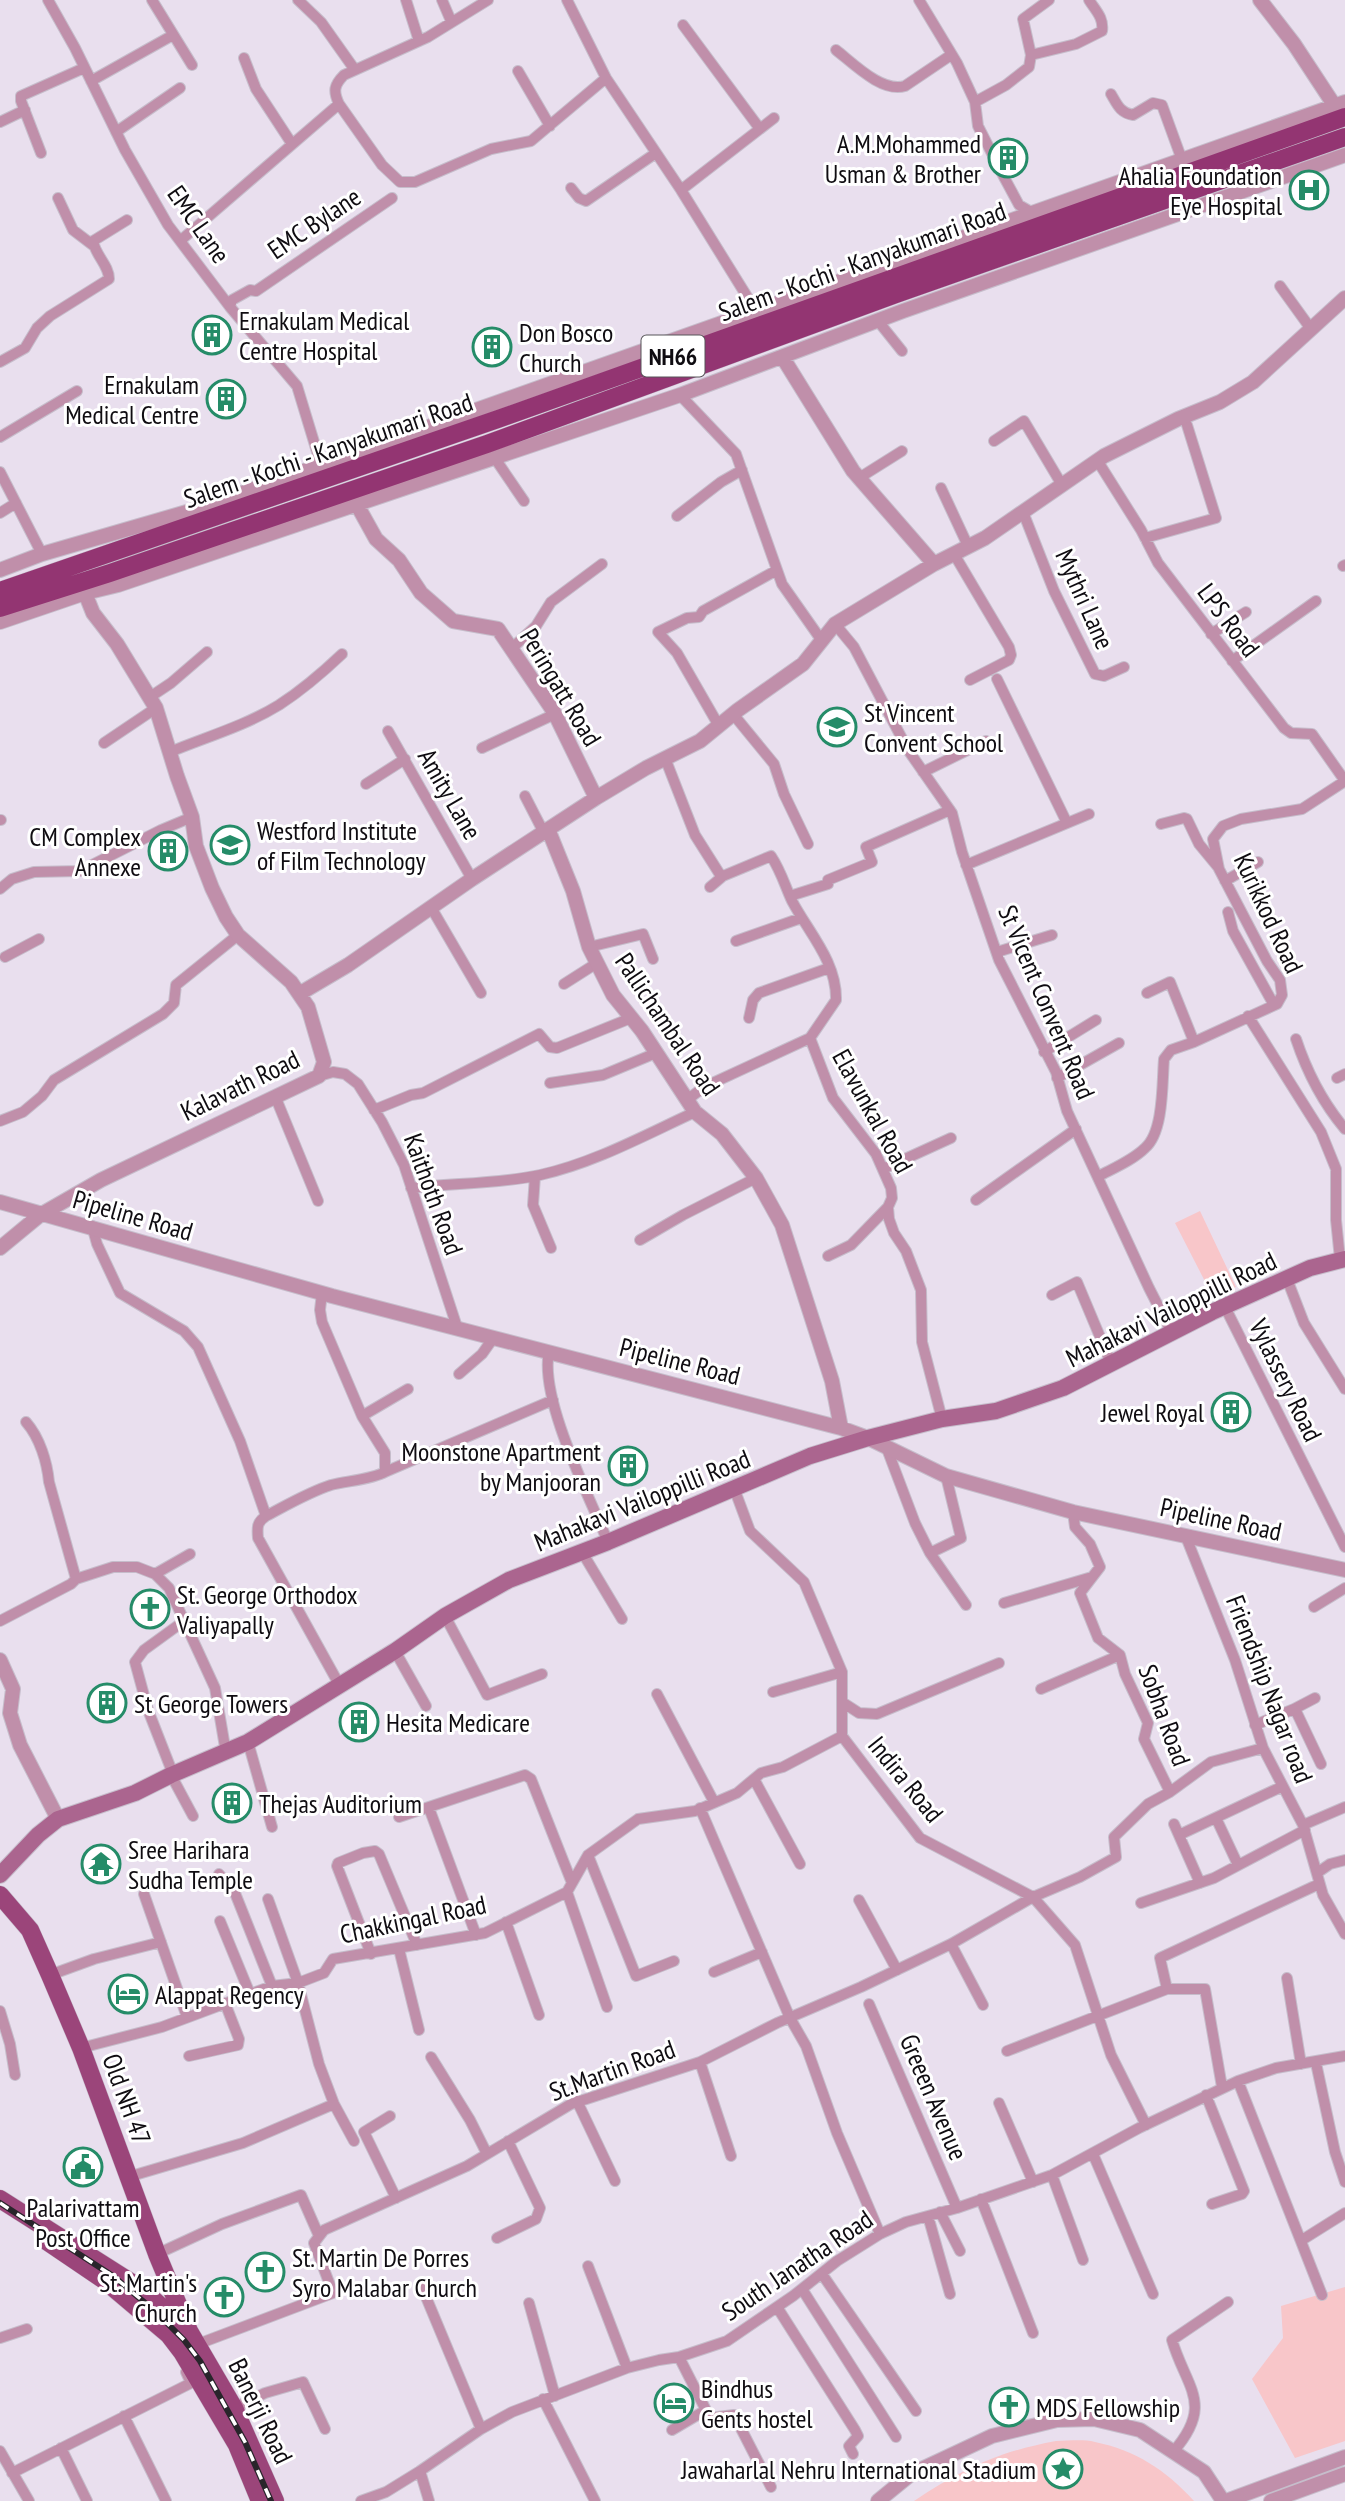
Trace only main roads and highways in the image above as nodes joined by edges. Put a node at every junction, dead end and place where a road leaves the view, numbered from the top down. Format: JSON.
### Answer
{"nodes":[{"id":1,"x":1342,"y":111,"type":"edge"},
{"id":2,"x":1345,"y":137,"type":"edge"},
{"id":3,"x":1000,"y":248,"type":"junction"},
{"id":4,"x":896,"y":294,"type":"junction"},
{"id":5,"x":903,"y":311,"type":"road end"},
{"id":6,"x":319,"y":473,"type":"junction"},
{"id":7,"x":322,"y":500,"type":"junction"},
{"id":8,"x":0,"y":591,"type":"edge"},
{"id":9,"x":0,"y":608,"type":"edge"},
{"id":10,"x":1343,"y":1259,"type":"edge"},
{"id":11,"x":0,"y":1875,"type":"edge"},
{"id":12,"x":0,"y":1885,"type":"edge"},
{"id":13,"x":0,"y":1895,"type":"edge"},
{"id":14,"x":0,"y":2199,"type":"edge"},
{"id":15,"x":0,"y":2212,"type":"edge"},
{"id":16,"x":190,"y":2342,"type":"junction"},
{"id":17,"x":227,"y":2412,"type":"junction"},
{"id":18,"x":260,"y":2501,"type":"edge"},
{"id":19,"x":275,"y":2501,"type":"edge"}],
"edges":[{"from":1,"to":3,"type":"highway","name":"Salem - Kochi - Kanyakumari Road","number":"NH66"},
{"from":2,"to":3,"type":"highway","name":"Salem - Kochi - Kanyakumari Road","number":"NH66"},
{"from":3,"to":4,"type":"highway","name":"Salem - Kochi - Kanyakumari Road","number":"NH66"},
{"from":3,"to":6,"type":"highway","name":"Salem - Kochi - Kanyakumari Road","number":"NH66"},
{"from":4,"to":5,"type":"highway"},
{"from":4,"to":7,"type":"highway","name":"Salem - Kochi - Kanyakumari Road","number":"NH66"},
{"from":6,"to":7,"type":"highway"},
{"from":6,"to":8,"type":"highway","name":"Salem - Kochi - Kanyakumari Road","number":"NH66"},
{"from":7,"to":9,"type":"highway","name":"Salem - Kochi - Kanyakumari Road","number":"NH66"},
{"from":10,"to":11,"type":"main road","name":"Mahakavi Vailoppilli Road"},
{"from":12,"to":13,"type":"main road"},
{"from":13,"to":16,"type":"main road","name":"Old NH 47"},
{"from":14,"to":16,"type":"main road"},
{"from":15,"to":16,"type":"main road"},
{"from":16,"to":17,"type":"main road","name":"Banerji Road"},
{"from":17,"to":18,"type":"main road","name":"Banerji Road"},
{"from":17,"to":19,"type":"main road","name":"Banerji Road"}]}
